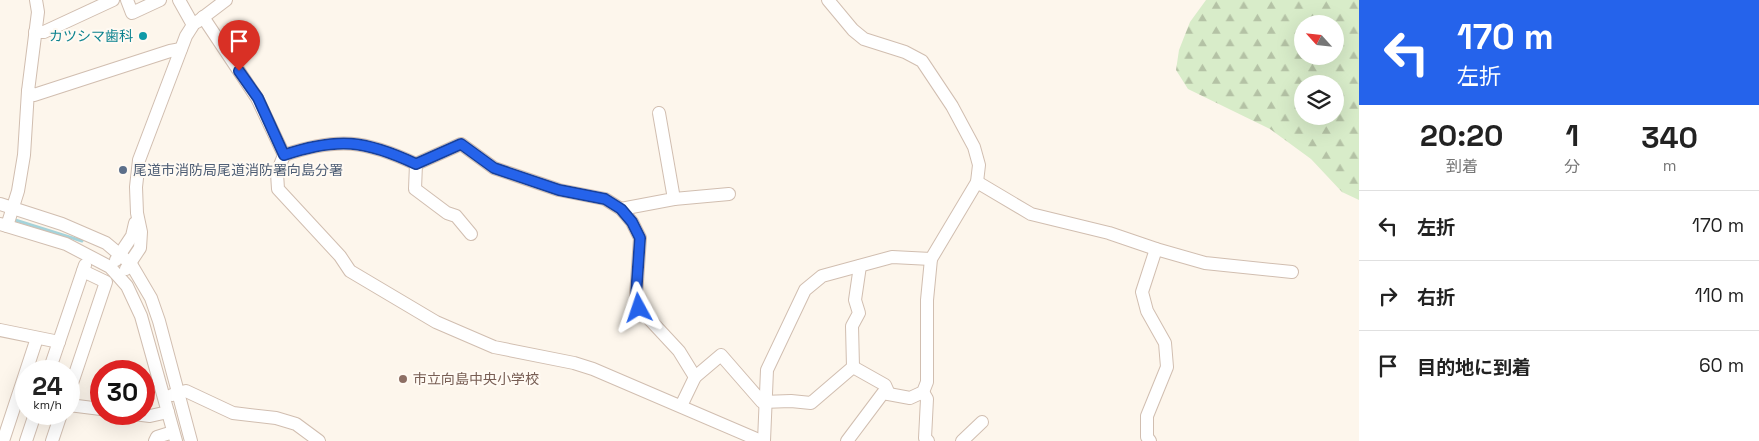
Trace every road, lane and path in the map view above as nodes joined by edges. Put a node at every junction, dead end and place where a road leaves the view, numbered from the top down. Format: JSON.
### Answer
{"nodes":[{"id":1,"x":36,"y":0,"type":"edge"},
{"id":2,"x":113,"y":0,"type":"edge"},
{"id":3,"x":127,"y":0,"type":"edge"},
{"id":4,"x":160,"y":0,"type":"edge"},
{"id":5,"x":179,"y":0,"type":"edge"},
{"id":6,"x":226,"y":0,"type":"edge"},
{"id":7,"x":828,"y":0,"type":"edge"},
{"id":8,"x":198,"y":21,"type":"junction"},
{"id":9,"x":35,"y":32,"type":"junction"},
{"id":10,"x":181,"y":49,"type":"junction"},
{"id":11,"x":28,"y":91,"type":"junction"},
{"id":12,"x":659,"y":114,"type":"dead end"},
{"id":13,"x":284,"y":155,"type":"junction"},
{"id":14,"x":416,"y":164,"type":"junction"},
{"id":15,"x":977,"y":182,"type":"junction"},
{"id":16,"x":729,"y":194,"type":"dead end"},
{"id":17,"x":674,"y":199,"type":"junction"},
{"id":18,"x":0,"y":204,"type":"edge"},
{"id":19,"x":13,"y":208,"type":"junction"},
{"id":20,"x":621,"y":209,"type":"junction"},
{"id":21,"x":137,"y":213,"type":"junction"},
{"id":22,"x":4,"y":225,"type":"edge"},
{"id":23,"x":471,"y":234,"type":"dead end"},
{"id":24,"x":1156,"y":249,"type":"junction"},
{"id":25,"x":121,"y":254,"type":"junction"},
{"id":26,"x":88,"y":256,"type":"junction"},
{"id":27,"x":931,"y":259,"type":"junction"},
{"id":28,"x":131,"y":264,"type":"junction"},
{"id":29,"x":860,"y":266,"type":"junction"},
{"id":30,"x":110,"y":267,"type":"junction"},
{"id":31,"x":82,"y":272,"type":"junction"},
{"id":32,"x":1292,"y":272,"type":"dead end"},
{"id":33,"x":119,"y":277,"type":"junction"},
{"id":34,"x":0,"y":330,"type":"edge"},
{"id":35,"x":37,"y":338,"type":"junction"},
{"id":36,"x":59,"y":342,"type":"junction"},
{"id":37,"x":53,"y":360,"type":"edge"},
{"id":38,"x":80,"y":360,"type":"edge"},
{"id":39,"x":854,"y":367,"type":"junction"},
{"id":40,"x":695,"y":378,"type":"junction"},
{"id":41,"x":923,"y":392,"type":"junction"},
{"id":42,"x":178,"y":393,"type":"junction"},
{"id":43,"x":889,"y":394,"type":"junction"},
{"id":44,"x":164,"y":398,"type":"junction"},
{"id":45,"x":766,"y":403,"type":"junction"},
{"id":46,"x":681,"y":406,"type":"junction"},
{"id":47,"x":168,"y":412,"type":"junction"},
{"id":48,"x":155,"y":415,"type":"edge"},
{"id":49,"x":982,"y":422,"type":"dead end"},
{"id":50,"x":31,"y":425,"type":"edge"},
{"id":51,"x":57,"y":425,"type":"edge"},
{"id":52,"x":174,"y":436,"type":"edge"},
{"id":53,"x":3,"y":438,"type":"edge"},
{"id":54,"x":18,"y":441,"type":"edge"},
{"id":55,"x":26,"y":441,"type":"edge"},
{"id":56,"x":52,"y":441,"type":"edge"},
{"id":57,"x":155,"y":441,"type":"edge"},
{"id":58,"x":191,"y":441,"type":"edge"},
{"id":59,"x":319,"y":441,"type":"edge"},
{"id":60,"x":763,"y":441,"type":"edge"},
{"id":61,"x":847,"y":441,"type":"edge"},
{"id":62,"x":928,"y":441,"type":"edge"},
{"id":63,"x":962,"y":441,"type":"edge"},
{"id":64,"x":1150,"y":441,"type":"edge"}],
"edges":[{"from":1,"to":9,"type":"street"},
{"from":2,"to":9,"type":"street"},
{"from":3,"to":4,"type":"street"},
{"from":5,"to":8,"type":"street"},
{"from":6,"to":8,"type":"street"},
{"from":7,"to":15,"type":"street"},
{"from":8,"to":10,"type":"street"},
{"from":8,"to":13,"type":"street"},
{"from":9,"to":11,"type":"street"},
{"from":10,"to":11,"type":"street"},
{"from":10,"to":21,"type":"street"},
{"from":11,"to":19,"type":"street"},
{"from":12,"to":17,"type":"street"},
{"from":13,"to":14,"type":"street"},
{"from":13,"to":46,"type":"street"},
{"from":14,"to":20,"type":"street"},
{"from":14,"to":23,"type":"street"},
{"from":15,"to":24,"type":"street"},
{"from":15,"to":27,"type":"street"},
{"from":16,"to":17,"type":"street"},
{"from":17,"to":20,"type":"street"},
{"from":18,"to":19,"type":"street"},
{"from":19,"to":22,"type":"street"},
{"from":19,"to":25,"type":"street"},
{"from":20,"to":40,"type":"street"},
{"from":21,"to":25,"type":"street"},
{"from":21,"to":28,"type":"street"},
{"from":22,"to":26,"type":"street"},
{"from":24,"to":32,"type":"street"},
{"from":24,"to":64,"type":"street"},
{"from":25,"to":28,"type":"street"},
{"from":25,"to":30,"type":"street"},
{"from":26,"to":30,"type":"street"},
{"from":26,"to":31,"type":"street"},
{"from":27,"to":29,"type":"street"},
{"from":27,"to":41,"type":"street"},
{"from":28,"to":33,"type":"street"},
{"from":28,"to":42,"type":"street"},
{"from":29,"to":39,"type":"street"},
{"from":29,"to":45,"type":"street"},
{"from":30,"to":33,"type":"street"},
{"from":31,"to":36,"type":"street"},
{"from":31,"to":38,"type":"street"},
{"from":33,"to":44,"type":"street"},
{"from":34,"to":35,"type":"street"},
{"from":35,"to":36,"type":"street"},
{"from":35,"to":53,"type":"street"},
{"from":36,"to":37,"type":"street"},
{"from":39,"to":43,"type":"street"},
{"from":39,"to":45,"type":"street"},
{"from":40,"to":45,"type":"street"},
{"from":40,"to":46,"type":"street"},
{"from":41,"to":43,"type":"street"},
{"from":41,"to":62,"type":"street"},
{"from":42,"to":44,"type":"street"},
{"from":42,"to":58,"type":"street"},
{"from":42,"to":59,"type":"street"},
{"from":43,"to":61,"type":"street"},
{"from":44,"to":47,"type":"street"},
{"from":45,"to":60,"type":"street"},
{"from":46,"to":60,"type":"street"},
{"from":47,"to":48,"type":"street"},
{"from":47,"to":52,"type":"street"},
{"from":49,"to":63,"type":"street"},
{"from":50,"to":55,"type":"street"},
{"from":51,"to":56,"type":"street"},
{"from":52,"to":57,"type":"street"},
{"from":53,"to":54,"type":"street"}]}
